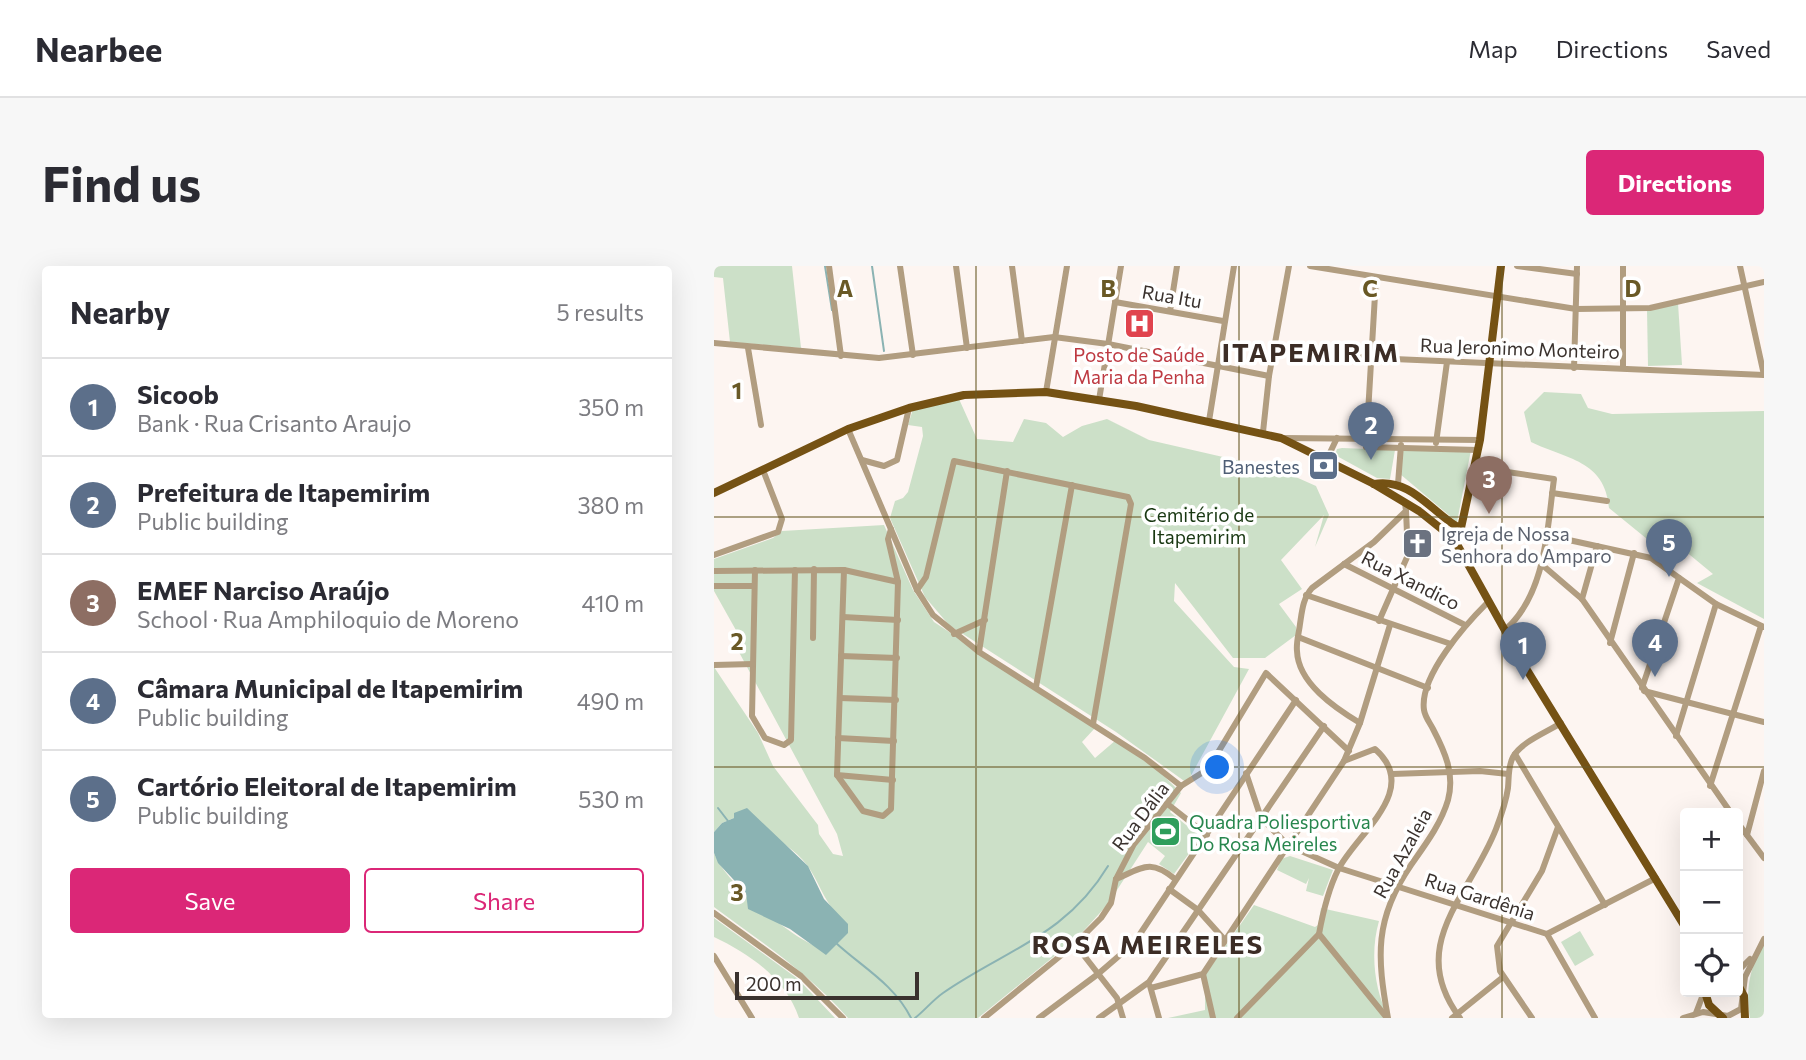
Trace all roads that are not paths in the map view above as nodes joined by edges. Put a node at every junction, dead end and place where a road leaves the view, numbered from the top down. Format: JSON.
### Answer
{"nodes":[{"id":1,"x":830,"y":266,"type":"edge"},
{"id":2,"x":901,"y":266,"type":"edge"},
{"id":3,"x":956,"y":266,"type":"edge"},
{"id":4,"x":1012,"y":266,"type":"edge"},
{"id":5,"x":1067,"y":266,"type":"edge"},
{"id":6,"x":1121,"y":266,"type":"edge"},
{"id":7,"x":1177,"y":266,"type":"edge"},
{"id":8,"x":1234,"y":266,"type":"edge"},
{"id":9,"x":1289,"y":266,"type":"edge"},
{"id":10,"x":1310,"y":266,"type":"edge"},
{"id":11,"x":1501,"y":266,"type":"edge"},
{"id":12,"x":1517,"y":266,"type":"edge"},
{"id":13,"x":1623,"y":266,"type":"edge"},
{"id":14,"x":1740,"y":266,"type":"edge"},
{"id":15,"x":1577,"y":270,"type":"edge"},
{"id":16,"x":1376,"y":278,"type":"junction"},
{"id":17,"x":1764,"y":282,"type":"edge"},
{"id":18,"x":1744,"y":287,"type":"junction"},
{"id":19,"x":1495,"y":295,"type":"junction"},
{"id":20,"x":1115,"y":302,"type":"junction"},
{"id":21,"x":1576,"y":309,"type":"junction"},
{"id":22,"x":1623,"y":309,"type":"junction"},
{"id":23,"x":1170,"y":311,"type":"junction"},
{"id":24,"x":1223,"y":321,"type":"junction"},
{"id":25,"x":1054,"y":337,"type":"junction"},
{"id":26,"x":1022,"y":341,"type":"junction"},
{"id":27,"x":714,"y":343,"type":"edge"},
{"id":28,"x":1108,"y":344,"type":"junction"},
{"id":29,"x":748,"y":348,"type":"junction"},
{"id":30,"x":967,"y":348,"type":"junction"},
{"id":31,"x":1274,"y":350,"type":"junction"},
{"id":32,"x":913,"y":355,"type":"junction"},
{"id":33,"x":841,"y":356,"type":"junction"},
{"id":34,"x":1371,"y":358,"type":"junction"},
{"id":35,"x":1447,"y":362,"type":"junction"},
{"id":36,"x":1491,"y":362,"type":"junction"},
{"id":37,"x":1216,"y":365,"type":"junction"},
{"id":38,"x":1574,"y":368,"type":"junction"},
{"id":39,"x":1623,"y":368,"type":"junction"},
{"id":40,"x":1764,"y":375,"type":"edge"},
{"id":41,"x":1269,"y":376,"type":"junction"},
{"id":42,"x":1046,"y":392,"type":"junction"},
{"id":43,"x":1099,"y":400,"type":"junction"},
{"id":44,"x":909,"y":408,"type":"junction"},
{"id":45,"x":1209,"y":421,"type":"junction"},
{"id":46,"x":761,"y":425,"type":"dead end"},
{"id":47,"x":848,"y":429,"type":"junction"},
{"id":48,"x":1263,"y":432,"type":"junction"},
{"id":49,"x":1281,"y":438,"type":"junction"},
{"id":50,"x":1337,"y":438,"type":"junction"},
{"id":51,"x":1367,"y":438,"type":"junction"},
{"id":52,"x":1402,"y":440,"type":"junction"},
{"id":53,"x":1436,"y":440,"type":"junction"},
{"id":54,"x":1479,"y":440,"type":"junction"},
{"id":55,"x":1401,"y":449,"type":"junction"},
{"id":56,"x":1435,"y":449,"type":"junction"},
{"id":57,"x":1478,"y":450,"type":"junction"},
{"id":58,"x":862,"y":460,"type":"junction"},
{"id":59,"x":1326,"y":461,"type":"junction"},
{"id":60,"x":1474,"y":467,"type":"junction"},
{"id":61,"x":763,"y":470,"type":"junction"},
{"id":62,"x":1007,"y":471,"type":"junction"},
{"id":63,"x":1374,"y":484,"type":"junction"},
{"id":64,"x":1398,"y":484,"type":"junction"},
{"id":65,"x":1072,"y":485,"type":"junction"},
{"id":66,"x":714,"y":493,"type":"edge"},
{"id":67,"x":1552,"y":493,"type":"junction"},
{"id":68,"x":1607,"y":501,"type":"dead end"},
{"id":69,"x":1406,"y":507,"type":"junction"},
{"id":70,"x":891,"y":529,"type":"junction"},
{"id":71,"x":1456,"y":532,"type":"junction"},
{"id":72,"x":1546,"y":535,"type":"junction"},
{"id":73,"x":1597,"y":546,"type":"junction"},
{"id":74,"x":1634,"y":553,"type":"junction"},
{"id":75,"x":714,"y":555,"type":"edge"},
{"id":76,"x":1540,"y":563,"type":"junction"},
{"id":77,"x":1344,"y":564,"type":"junction"},
{"id":78,"x":795,"y":569,"type":"junction"},
{"id":79,"x":814,"y":569,"type":"junction"},
{"id":80,"x":755,"y":570,"type":"junction"},
{"id":81,"x":844,"y":570,"type":"junction"},
{"id":82,"x":714,"y":571,"type":"edge"},
{"id":83,"x":1679,"y":578,"type":"junction"},
{"id":84,"x":898,"y":582,"type":"junction"},
{"id":85,"x":714,"y":586,"type":"edge"},
{"id":86,"x":754,"y":586,"type":"junction"},
{"id":87,"x":917,"y":590,"type":"junction"},
{"id":88,"x":1393,"y":590,"type":"junction"},
{"id":89,"x":1306,"y":596,"type":"junction"},
{"id":90,"x":1581,"y":598,"type":"junction"},
{"id":91,"x":1488,"y":602,"type":"junction"},
{"id":92,"x":1716,"y":604,"type":"junction"},
{"id":93,"x":843,"y":617,"type":"junction"},
{"id":94,"x":898,"y":620,"type":"junction"},
{"id":95,"x":985,"y":620,"type":"junction"},
{"id":96,"x":1378,"y":621,"type":"junction"},
{"id":97,"x":1390,"y":625,"type":"junction"},
{"id":98,"x":1465,"y":625,"type":"junction"},
{"id":99,"x":1763,"y":627,"type":"edge"},
{"id":100,"x":1505,"y":630,"type":"junction"},
{"id":101,"x":954,"y":634,"type":"junction"},
{"id":102,"x":1298,"y":637,"type":"junction"},
{"id":103,"x":813,"y":638,"type":"dead end"},
{"id":104,"x":1610,"y":643,"type":"junction"},
{"id":105,"x":1451,"y":645,"type":"junction"},
{"id":106,"x":979,"y":652,"type":"junction"},
{"id":107,"x":841,"y":656,"type":"junction"},
{"id":108,"x":897,"y":658,"type":"junction"},
{"id":109,"x":753,"y":664,"type":"junction"},
{"id":110,"x":714,"y":665,"type":"edge"},
{"id":111,"x":1377,"y":668,"type":"junction"},
{"id":112,"x":1036,"y":687,"type":"junction"},
{"id":113,"x":1428,"y":688,"type":"junction"},
{"id":114,"x":1643,"y":690,"type":"junction"},
{"id":115,"x":840,"y":698,"type":"junction"},
{"id":116,"x":896,"y":700,"type":"junction"},
{"id":117,"x":1296,"y":700,"type":"junction"},
{"id":118,"x":1689,"y":702,"type":"junction"},
{"id":119,"x":1733,"y":714,"type":"junction"},
{"id":120,"x":1764,"y":722,"type":"edge"},
{"id":121,"x":1360,"y":723,"type":"junction"},
{"id":122,"x":1561,"y":723,"type":"junction"},
{"id":123,"x":1094,"y":724,"type":"junction"},
{"id":124,"x":1324,"y":726,"type":"junction"},
{"id":125,"x":1676,"y":736,"type":"junction"},
{"id":126,"x":838,"y":738,"type":"junction"},
{"id":127,"x":894,"y":741,"type":"junction"},
{"id":128,"x":1349,"y":751,"type":"junction"},
{"id":129,"x":1514,"y":754,"type":"junction"},
{"id":130,"x":1345,"y":761,"type":"junction"},
{"id":131,"x":1450,"y":771,"type":"junction"},
{"id":132,"x":1764,"y":771,"type":"edge"},
{"id":133,"x":1246,"y":774,"type":"junction"},
{"id":134,"x":1392,"y":774,"type":"junction"},
{"id":135,"x":1508,"y":774,"type":"junction"},
{"id":136,"x":837,"y":775,"type":"junction"},
{"id":137,"x":893,"y":780,"type":"junction"},
{"id":138,"x":1181,"y":786,"type":"junction"},
{"id":139,"x":1710,"y":786,"type":"junction"},
{"id":140,"x":1165,"y":802,"type":"junction"},
{"id":141,"x":1727,"y":808,"type":"edge"},
{"id":142,"x":1261,"y":818,"type":"junction"},
{"id":143,"x":1558,"y":827,"type":"junction"},
{"id":144,"x":1743,"y":830,"type":"edge"},
{"id":145,"x":1207,"y":835,"type":"junction"},
{"id":146,"x":1747,"y":835,"type":"junction"},
{"id":147,"x":1288,"y":845,"type":"junction"},
{"id":148,"x":1764,"y":858,"type":"edge"},
{"id":149,"x":1339,"y":868,"type":"junction"},
{"id":150,"x":1656,"y":878,"type":"junction"},
{"id":151,"x":1115,"y":879,"type":"junction"},
{"id":152,"x":1175,"y":879,"type":"junction"},
{"id":153,"x":1397,"y":885,"type":"junction"},
{"id":154,"x":1169,"y":889,"type":"junction"},
{"id":155,"x":1605,"y":905,"type":"junction"},
{"id":156,"x":1454,"y":906,"type":"junction"},
{"id":157,"x":1198,"y":910,"type":"junction"},
{"id":158,"x":714,"y":913,"type":"edge"},
{"id":159,"x":1680,"y":919,"type":"edge"},
{"id":160,"x":1509,"y":924,"type":"junction"},
{"id":161,"x":1319,"y":934,"type":"junction"},
{"id":162,"x":1546,"y":934,"type":"junction"},
{"id":163,"x":1224,"y":939,"type":"junction"},
{"id":164,"x":1764,"y":939,"type":"edge"},
{"id":165,"x":1075,"y":944,"type":"junction"},
{"id":166,"x":1756,"y":953,"type":"junction"},
{"id":167,"x":714,"y":956,"type":"edge"},
{"id":168,"x":1743,"y":966,"type":"edge"},
{"id":169,"x":1098,"y":974,"type":"junction"},
{"id":170,"x":1203,"y":974,"type":"junction"},
{"id":171,"x":1503,"y":977,"type":"junction"},
{"id":172,"x":1150,"y":985,"type":"junction"},
{"id":173,"x":1744,"y":996,"type":"junction"},
{"id":174,"x":1703,"y":997,"type":"edge"},
{"id":175,"x":1707,"y":997,"type":"edge"},
{"id":176,"x":1120,"y":1005,"type":"junction"},
{"id":177,"x":1696,"y":1013,"type":"junction"},
{"id":178,"x":1720,"y":1016,"type":"edge"},
{"id":179,"x":1456,"y":1017,"type":"edge"},
{"id":180,"x":752,"y":1018,"type":"edge"},
{"id":181,"x":843,"y":1018,"type":"edge"},
{"id":182,"x":984,"y":1018,"type":"edge"},
{"id":183,"x":1039,"y":1018,"type":"edge"},
{"id":184,"x":1099,"y":1018,"type":"edge"},
{"id":185,"x":1123,"y":1018,"type":"edge"},
{"id":186,"x":1159,"y":1018,"type":"edge"},
{"id":187,"x":1213,"y":1018,"type":"edge"},
{"id":188,"x":1237,"y":1018,"type":"edge"},
{"id":189,"x":1387,"y":1018,"type":"edge"},
{"id":190,"x":1532,"y":1018,"type":"edge"},
{"id":191,"x":1595,"y":1018,"type":"edge"},
{"id":192,"x":1683,"y":1018,"type":"edge"},
{"id":193,"x":1745,"y":1018,"type":"edge"}],
"edges":[{"from":1,"to":33,"type":"street"},
{"from":2,"to":32,"type":"street"},
{"from":3,"to":30,"type":"street"},
{"from":4,"to":26,"type":"street"},
{"from":5,"to":25,"type":"street"},
{"from":6,"to":20,"type":"street"},
{"from":7,"to":23,"type":"street"},
{"from":8,"to":24,"type":"street"},
{"from":9,"to":31,"type":"street"},
{"from":10,"to":16,"type":"street"},
{"from":11,"to":19,"type":"main road"},
{"from":12,"to":15,"type":"street"},
{"from":13,"to":22,"type":"street"},
{"from":14,"to":18,"type":"street"},
{"from":15,"to":21,"type":"street"},
{"from":16,"to":19,"type":"street"},
{"from":16,"to":34,"type":"street"},
{"from":17,"to":18,"type":"street"},
{"from":18,"to":22,"type":"street"},
{"from":18,"to":40,"type":"street"},
{"from":19,"to":21,"type":"street"},
{"from":19,"to":36,"type":"main road"},
{"from":20,"to":23,"type":"street","name":"Rua Itu"},
{"from":20,"to":28,"type":"street"},
{"from":21,"to":22,"type":"street"},
{"from":21,"to":38,"type":"street"},
{"from":22,"to":39,"type":"street"},
{"from":23,"to":24,"type":"street","name":"Rua Itu"},
{"from":24,"to":37,"type":"street"},
{"from":25,"to":26,"type":"street"},
{"from":25,"to":28,"type":"street"},
{"from":25,"to":42,"type":"street"},
{"from":26,"to":30,"type":"street"},
{"from":27,"to":29,"type":"street"},
{"from":28,"to":37,"type":"street"},
{"from":28,"to":43,"type":"street"},
{"from":29,"to":33,"type":"street"},
{"from":29,"to":46,"type":"street"},
{"from":30,"to":32,"type":"street"},
{"from":31,"to":34,"type":"street","name":"Rua Jeronimo Monteiro"},
{"from":31,"to":41,"type":"street"},
{"from":32,"to":33,"type":"street"},
{"from":34,"to":35,"type":"street","name":"Rua Jeronimo Monteiro"},
{"from":34,"to":51,"type":"street"},
{"from":35,"to":36,"type":"street","name":"Rua Jeronimo Monteiro"},
{"from":35,"to":53,"type":"street"},
{"from":36,"to":38,"type":"street","name":"Rua Jeronimo Monteiro"},
{"from":36,"to":54,"type":"main road"},
{"from":37,"to":41,"type":"street"},
{"from":37,"to":45,"type":"street"},
{"from":38,"to":39,"type":"street","name":"Rua Jeronimo Monteiro"},
{"from":39,"to":40,"type":"street","name":"Rua Jeronimo Monteiro"},
{"from":41,"to":48,"type":"street"},
{"from":42,"to":43,"type":"main road"},
{"from":42,"to":44,"type":"main road"},
{"from":43,"to":45,"type":"main road"},
{"from":44,"to":47,"type":"main road"},
{"from":44,"to":58,"type":"street"},
{"from":45,"to":48,"type":"main road"},
{"from":47,"to":58,"type":"street"},
{"from":47,"to":61,"type":"main road"},
{"from":48,"to":49,"type":"main road"},
{"from":49,"to":50,"type":"street"},
{"from":49,"to":59,"type":"main road"},
{"from":50,"to":51,"type":"street"},
{"from":50,"to":59,"type":"street"},
{"from":51,"to":52,"type":"street"},
{"from":51,"to":55,"type":"street"},
{"from":52,"to":53,"type":"street"},
{"from":52,"to":55,"type":"street"},
{"from":53,"to":54,"type":"street"},
{"from":53,"to":56,"type":"street"},
{"from":54,"to":57,"type":"main road"},
{"from":55,"to":56,"type":"street"},
{"from":55,"to":64,"type":"street"},
{"from":56,"to":57,"type":"street"},
{"from":57,"to":60,"type":"main road"},
{"from":58,"to":70,"type":"street"},
{"from":59,"to":63,"type":"main road"},
{"from":60,"to":67,"type":"street"},
{"from":60,"to":71,"type":"main road"},
{"from":61,"to":66,"type":"main road"},
{"from":61,"to":75,"type":"street"},
{"from":62,"to":65,"type":"street"},
{"from":62,"to":87,"type":"street"},
{"from":62,"to":95,"type":"street"},
{"from":63,"to":64,"type":"main road"},
{"from":63,"to":69,"type":"main road"},
{"from":64,"to":71,"type":"main road"},
{"from":65,"to":112,"type":"street"},
{"from":65,"to":123,"type":"street"},
{"from":67,"to":68,"type":"street"},
{"from":67,"to":72,"type":"street"},
{"from":69,"to":71,"type":"main road"},
{"from":69,"to":77,"type":"street"},
{"from":69,"to":88,"type":"street"},
{"from":70,"to":84,"type":"street"},
{"from":70,"to":87,"type":"street"},
{"from":71,"to":91,"type":"main road"},
{"from":72,"to":73,"type":"street"},
{"from":72,"to":76,"type":"street"},
{"from":73,"to":74,"type":"street"},
{"from":73,"to":90,"type":"street"},
{"from":74,"to":83,"type":"street"},
{"from":74,"to":104,"type":"street"},
{"from":76,"to":90,"type":"street"},
{"from":76,"to":100,"type":"street"},
{"from":77,"to":88,"type":"street","name":"Rua Xandico"},
{"from":77,"to":89,"type":"street"},
{"from":78,"to":79,"type":"street"},
{"from":78,"to":80,"type":"street"},
{"from":78,"to":109,"type":"street"},
{"from":79,"to":81,"type":"street"},
{"from":79,"to":103,"type":"street"},
{"from":80,"to":82,"type":"street"},
{"from":80,"to":86,"type":"street"},
{"from":81,"to":84,"type":"street"},
{"from":81,"to":93,"type":"street"},
{"from":83,"to":92,"type":"street"},
{"from":83,"to":114,"type":"street"},
{"from":84,"to":94,"type":"street"},
{"from":85,"to":86,"type":"street"},
{"from":86,"to":109,"type":"street"},
{"from":87,"to":101,"type":"street"},
{"from":88,"to":96,"type":"street"},
{"from":88,"to":98,"type":"street","name":"Rua Xandico"},
{"from":89,"to":96,"type":"street"},
{"from":89,"to":102,"type":"street"},
{"from":90,"to":104,"type":"street"},
{"from":91,"to":98,"type":"street"},
{"from":91,"to":100,"type":"main road"},
{"from":92,"to":99,"type":"street"},
{"from":92,"to":118,"type":"street"},
{"from":93,"to":94,"type":"street"},
{"from":93,"to":107,"type":"street"},
{"from":94,"to":108,"type":"street"},
{"from":95,"to":101,"type":"street"},
{"from":95,"to":106,"type":"street"},
{"from":96,"to":97,"type":"street"},
{"from":97,"to":105,"type":"street"},
{"from":97,"to":111,"type":"street"},
{"from":98,"to":105,"type":"street"},
{"from":99,"to":119,"type":"street"},
{"from":100,"to":122,"type":"main road"},
{"from":101,"to":106,"type":"street"},
{"from":102,"to":111,"type":"street"},
{"from":102,"to":121,"type":"street"},
{"from":104,"to":114,"type":"street"},
{"from":105,"to":113,"type":"street"},
{"from":106,"to":112,"type":"street"},
{"from":107,"to":108,"type":"street"},
{"from":107,"to":115,"type":"street"},
{"from":108,"to":116,"type":"street"},
{"from":109,"to":110,"type":"street"},
{"from":111,"to":113,"type":"street"},
{"from":111,"to":121,"type":"street"},
{"from":112,"to":123,"type":"street"},
{"from":113,"to":131,"type":"street","name":"Rua Azaleia"},
{"from":114,"to":118,"type":"street"},
{"from":114,"to":125,"type":"street"},
{"from":115,"to":116,"type":"street"},
{"from":115,"to":126,"type":"street"},
{"from":116,"to":127,"type":"street"},
{"from":117,"to":124,"type":"street"},
{"from":117,"to":133,"type":"street"},
{"from":117,"to":138,"type":"street","name":"Rua Dália"},
{"from":118,"to":119,"type":"street"},
{"from":118,"to":125,"type":"street"},
{"from":119,"to":120,"type":"street"},
{"from":119,"to":139,"type":"street"},
{"from":121,"to":128,"type":"street"},
{"from":122,"to":129,"type":"street"},
{"from":122,"to":150,"type":"main road"},
{"from":123,"to":138,"type":"street"},
{"from":124,"to":128,"type":"street"},
{"from":124,"to":142,"type":"street"},
{"from":125,"to":139,"type":"street"},
{"from":126,"to":127,"type":"street"},
{"from":126,"to":136,"type":"street"},
{"from":127,"to":137,"type":"street"},
{"from":128,"to":130,"type":"street"},
{"from":129,"to":135,"type":"street"},
{"from":129,"to":143,"type":"street"},
{"from":130,"to":134,"type":"street"},
{"from":130,"to":147,"type":"street"},
{"from":131,"to":134,"type":"street"},
{"from":131,"to":135,"type":"street"},
{"from":131,"to":153,"type":"street","name":"Rua Azaleia"},
{"from":132,"to":146,"type":"street"},
{"from":133,"to":142,"type":"street","name":"Rua Gardênia"},
{"from":133,"to":145,"type":"street"},
{"from":134,"to":149,"type":"street"},
{"from":135,"to":156,"type":"street"},
{"from":136,"to":137,"type":"street"},
{"from":136,"to":137,"type":"street"},
{"from":138,"to":140,"type":"street","name":"Rua Dália"},
{"from":139,"to":141,"type":"street"},
{"from":140,"to":145,"type":"street"},
{"from":140,"to":151,"type":"street","name":"Rua Dália"},
{"from":142,"to":147,"type":"street","name":"Rua Gardênia"},
{"from":142,"to":157,"type":"street"},
{"from":143,"to":155,"type":"street"},
{"from":143,"to":160,"type":"street"},
{"from":144,"to":146,"type":"street"},
{"from":145,"to":152,"type":"street"},
{"from":146,"to":148,"type":"street"},
{"from":147,"to":149,"type":"street","name":"Rua Gardênia"},
{"from":147,"to":163,"type":"street"},
{"from":149,"to":153,"type":"street","name":"Rua Gardênia"},
{"from":149,"to":161,"type":"street"},
{"from":150,"to":155,"type":"street"},
{"from":150,"to":159,"type":"main road"},
{"from":151,"to":152,"type":"street"},
{"from":151,"to":165,"type":"street","name":"Rua Dália"},
{"from":152,"to":154,"type":"street"},
{"from":153,"to":156,"type":"street","name":"Rua Gardênia"},
{"from":153,"to":189,"type":"street","name":"Rua Azaleia"},
{"from":154,"to":157,"type":"street"},
{"from":154,"to":169,"type":"street"},
{"from":155,"to":162,"type":"street"},
{"from":156,"to":160,"type":"street","name":"Rua Gardênia"},
{"from":156,"to":179,"type":"street"},
{"from":157,"to":163,"type":"street"},
{"from":157,"to":172,"type":"street"},
{"from":158,"to":181,"type":"street"},
{"from":160,"to":162,"type":"street","name":"Rua Gardênia"},
{"from":160,"to":171,"type":"street"},
{"from":161,"to":188,"type":"street"},
{"from":161,"to":189,"type":"street"},
{"from":162,"to":191,"type":"street"},
{"from":163,"to":170,"type":"street"},
{"from":164,"to":166,"type":"street"},
{"from":165,"to":169,"type":"street"},
{"from":165,"to":182,"type":"street","name":"Rua Dália"},
{"from":166,"to":168,"type":"street"},
{"from":166,"to":173,"type":"street"},
{"from":167,"to":180,"type":"street"},
{"from":169,"to":176,"type":"street"},
{"from":169,"to":183,"type":"street"},
{"from":170,"to":172,"type":"street"},
{"from":170,"to":187,"type":"street"},
{"from":171,"to":179,"type":"street"},
{"from":171,"to":190,"type":"street"},
{"from":172,"to":176,"type":"street"},
{"from":172,"to":186,"type":"street"},
{"from":173,"to":178,"type":"street"},
{"from":173,"to":193,"type":"main road"},
{"from":174,"to":177,"type":"street"},
{"from":175,"to":178,"type":"main road"},
{"from":176,"to":184,"type":"street"},
{"from":176,"to":185,"type":"street"},
{"from":177,"to":178,"type":"street"},
{"from":177,"to":192,"type":"street"}]}
